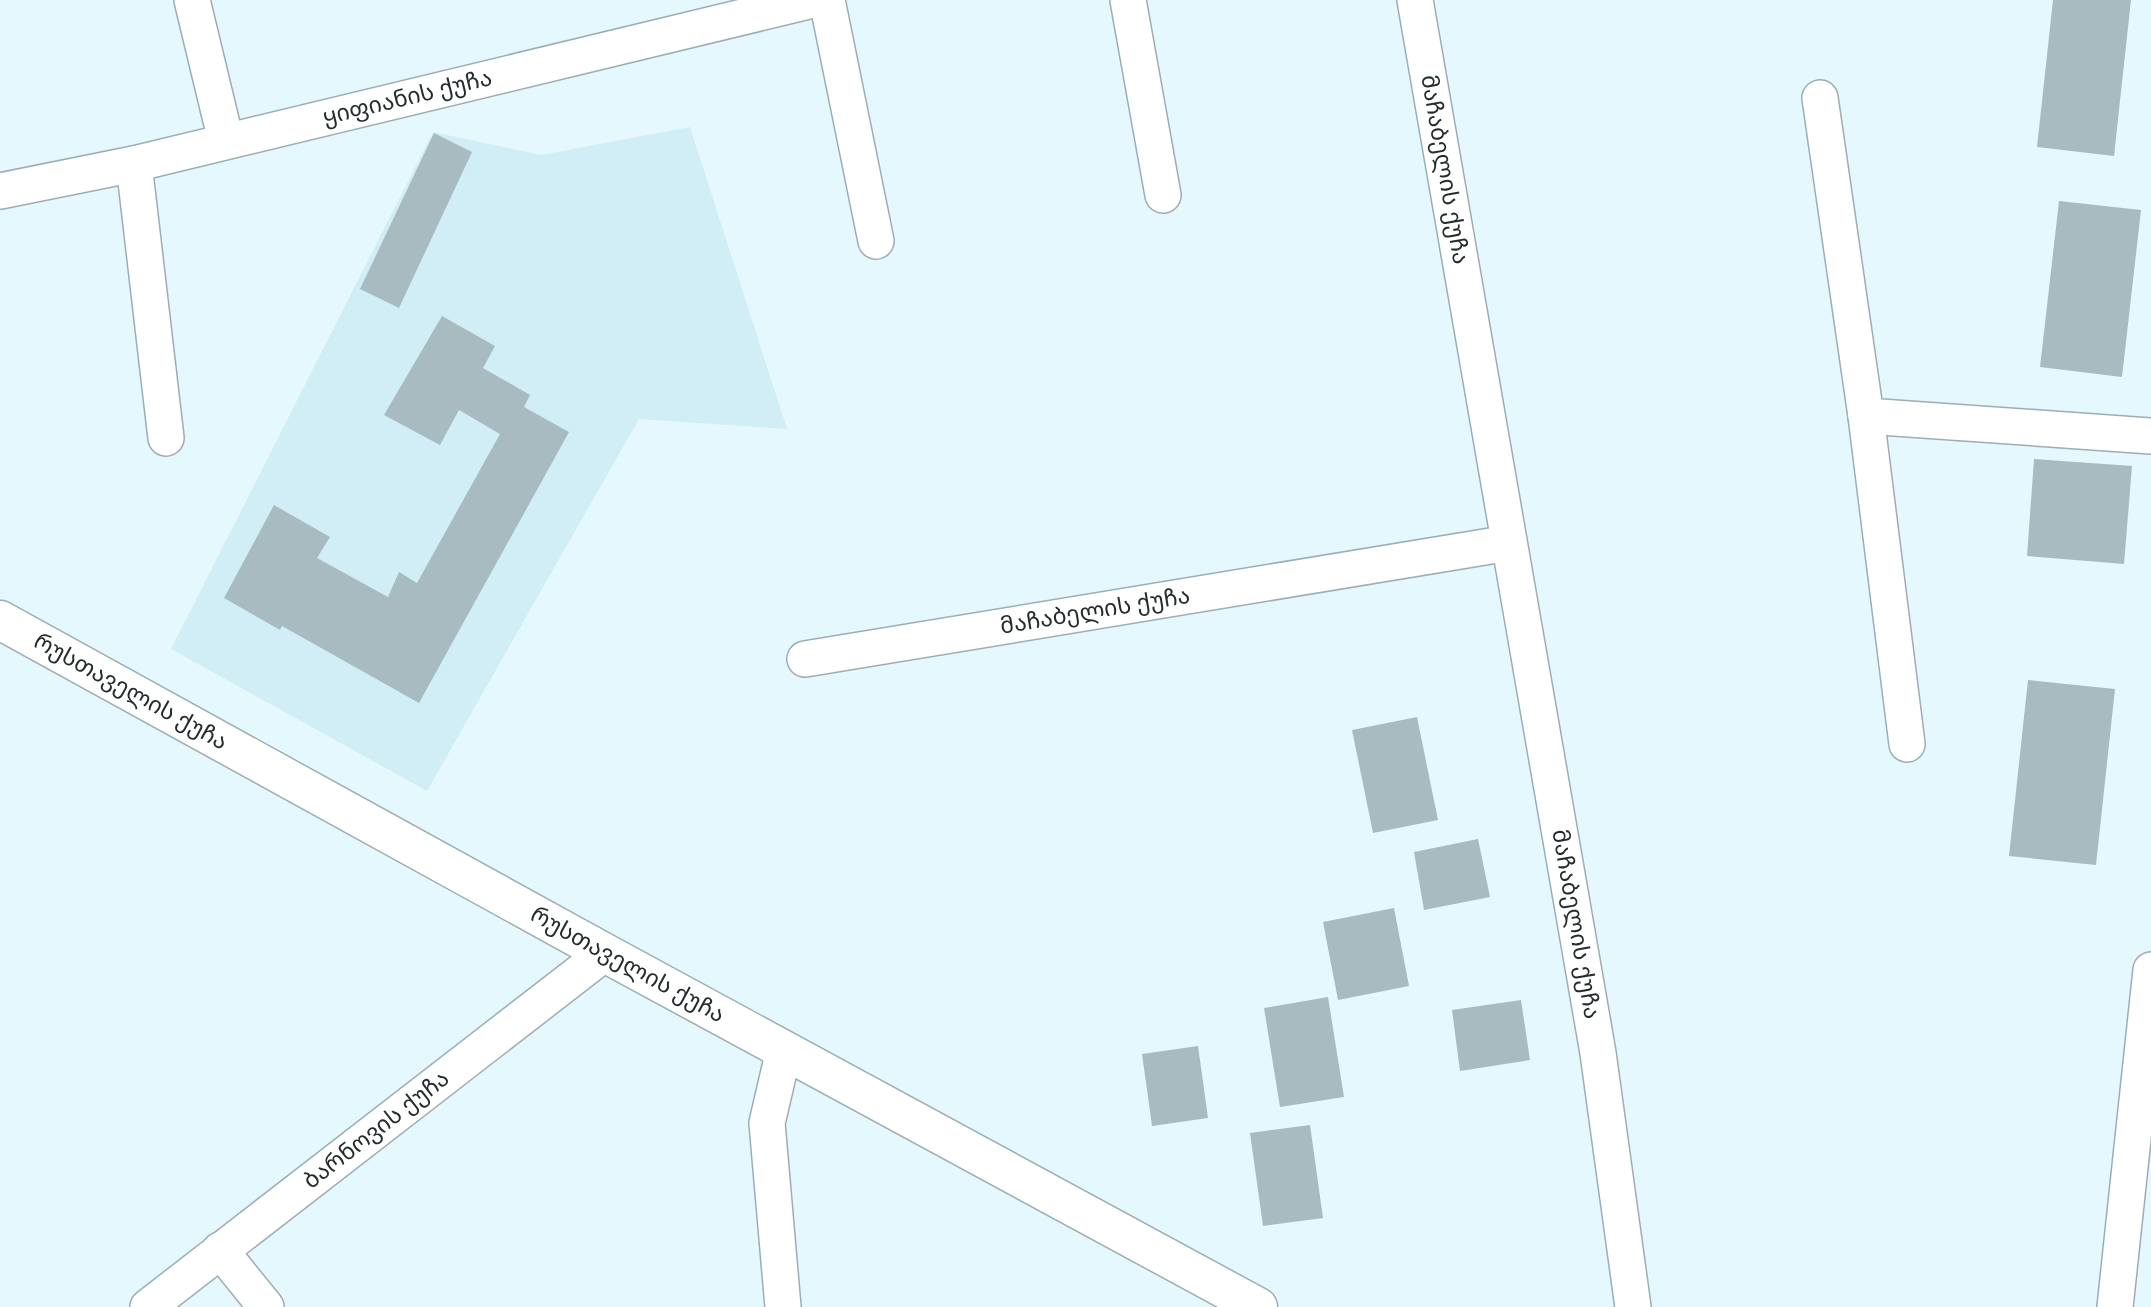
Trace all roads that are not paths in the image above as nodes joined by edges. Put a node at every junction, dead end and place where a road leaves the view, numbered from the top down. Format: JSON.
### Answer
{"nodes":[{"id":1,"x":192,"y":0,"type":"edge"},
{"id":2,"x":813,"y":0,"type":"edge"},
{"id":3,"x":827,"y":0,"type":"edge"},
{"id":4,"x":1128,"y":0,"type":"edge"},
{"id":5,"x":1415,"y":0,"type":"edge"},
{"id":6,"x":1820,"y":98,"type":"dead end"},
{"id":7,"x":226,"y":141,"type":"junction"},
{"id":8,"x":134,"y":164,"type":"junction"},
{"id":9,"x":0,"y":191,"type":"edge"},
{"id":10,"x":1163,"y":194,"type":"dead end"},
{"id":11,"x":877,"y":241,"type":"dead end"},
{"id":12,"x":1866,"y":416,"type":"junction"},
{"id":13,"x":2151,"y":436,"type":"edge"},
{"id":14,"x":166,"y":438,"type":"dead end"},
{"id":15,"x":1509,"y":543,"type":"junction"},
{"id":16,"x":0,"y":620,"type":"edge"},
{"id":17,"x":805,"y":659,"type":"dead end"},
{"id":18,"x":1907,"y":744,"type":"dead end"},
{"id":19,"x":604,"y":953,"type":"junction"},
{"id":20,"x":2151,"y":970,"type":"edge"},
{"id":21,"x":784,"y":1050,"type":"junction"},
{"id":22,"x":2147,"y":1056,"type":"edge"},
{"id":23,"x":220,"y":1250,"type":"junction"},
{"id":24,"x":148,"y":1307,"type":"edge"},
{"id":25,"x":266,"y":1307,"type":"edge"},
{"id":26,"x":783,"y":1307,"type":"edge"},
{"id":27,"x":1258,"y":1307,"type":"edge"},
{"id":28,"x":1633,"y":1307,"type":"edge"},
{"id":29,"x":2115,"y":1307,"type":"edge"}],
"edges":[{"from":1,"to":7,"type":"street"},
{"from":2,"to":7,"type":"street","name":"ყიფიანის ქუჩა"},
{"from":3,"to":11,"type":"street"},
{"from":4,"to":10,"type":"street"},
{"from":5,"to":15,"type":"street","name":"მაჩაბელის ქუჩა"},
{"from":6,"to":12,"type":"street"},
{"from":7,"to":8,"type":"street","name":"ყიფიანის ქუჩა"},
{"from":8,"to":9,"type":"street","name":"ყიფიანის ქუჩა"},
{"from":8,"to":14,"type":"street"},
{"from":12,"to":13,"type":"street"},
{"from":12,"to":18,"type":"street"},
{"from":15,"to":17,"type":"street","name":"მაჩაბელის ქუჩა"},
{"from":15,"to":28,"type":"street","name":"მაჩაბელის ქუჩა"},
{"from":16,"to":19,"type":"main road","name":"რუსთაველის ქუჩა"},
{"from":19,"to":21,"type":"main road","name":"რუსთაველის ქუჩა"},
{"from":19,"to":23,"type":"street","name":"ბარნოვის ქუჩა"},
{"from":20,"to":22,"type":"street"},
{"from":21,"to":26,"type":"street"},
{"from":21,"to":27,"type":"main road","name":"რუსთაველის ქუჩა"},
{"from":22,"to":29,"type":"street"},
{"from":23,"to":24,"type":"street","name":"ბარნოვის ქუჩა"},
{"from":23,"to":25,"type":"street"}]}
